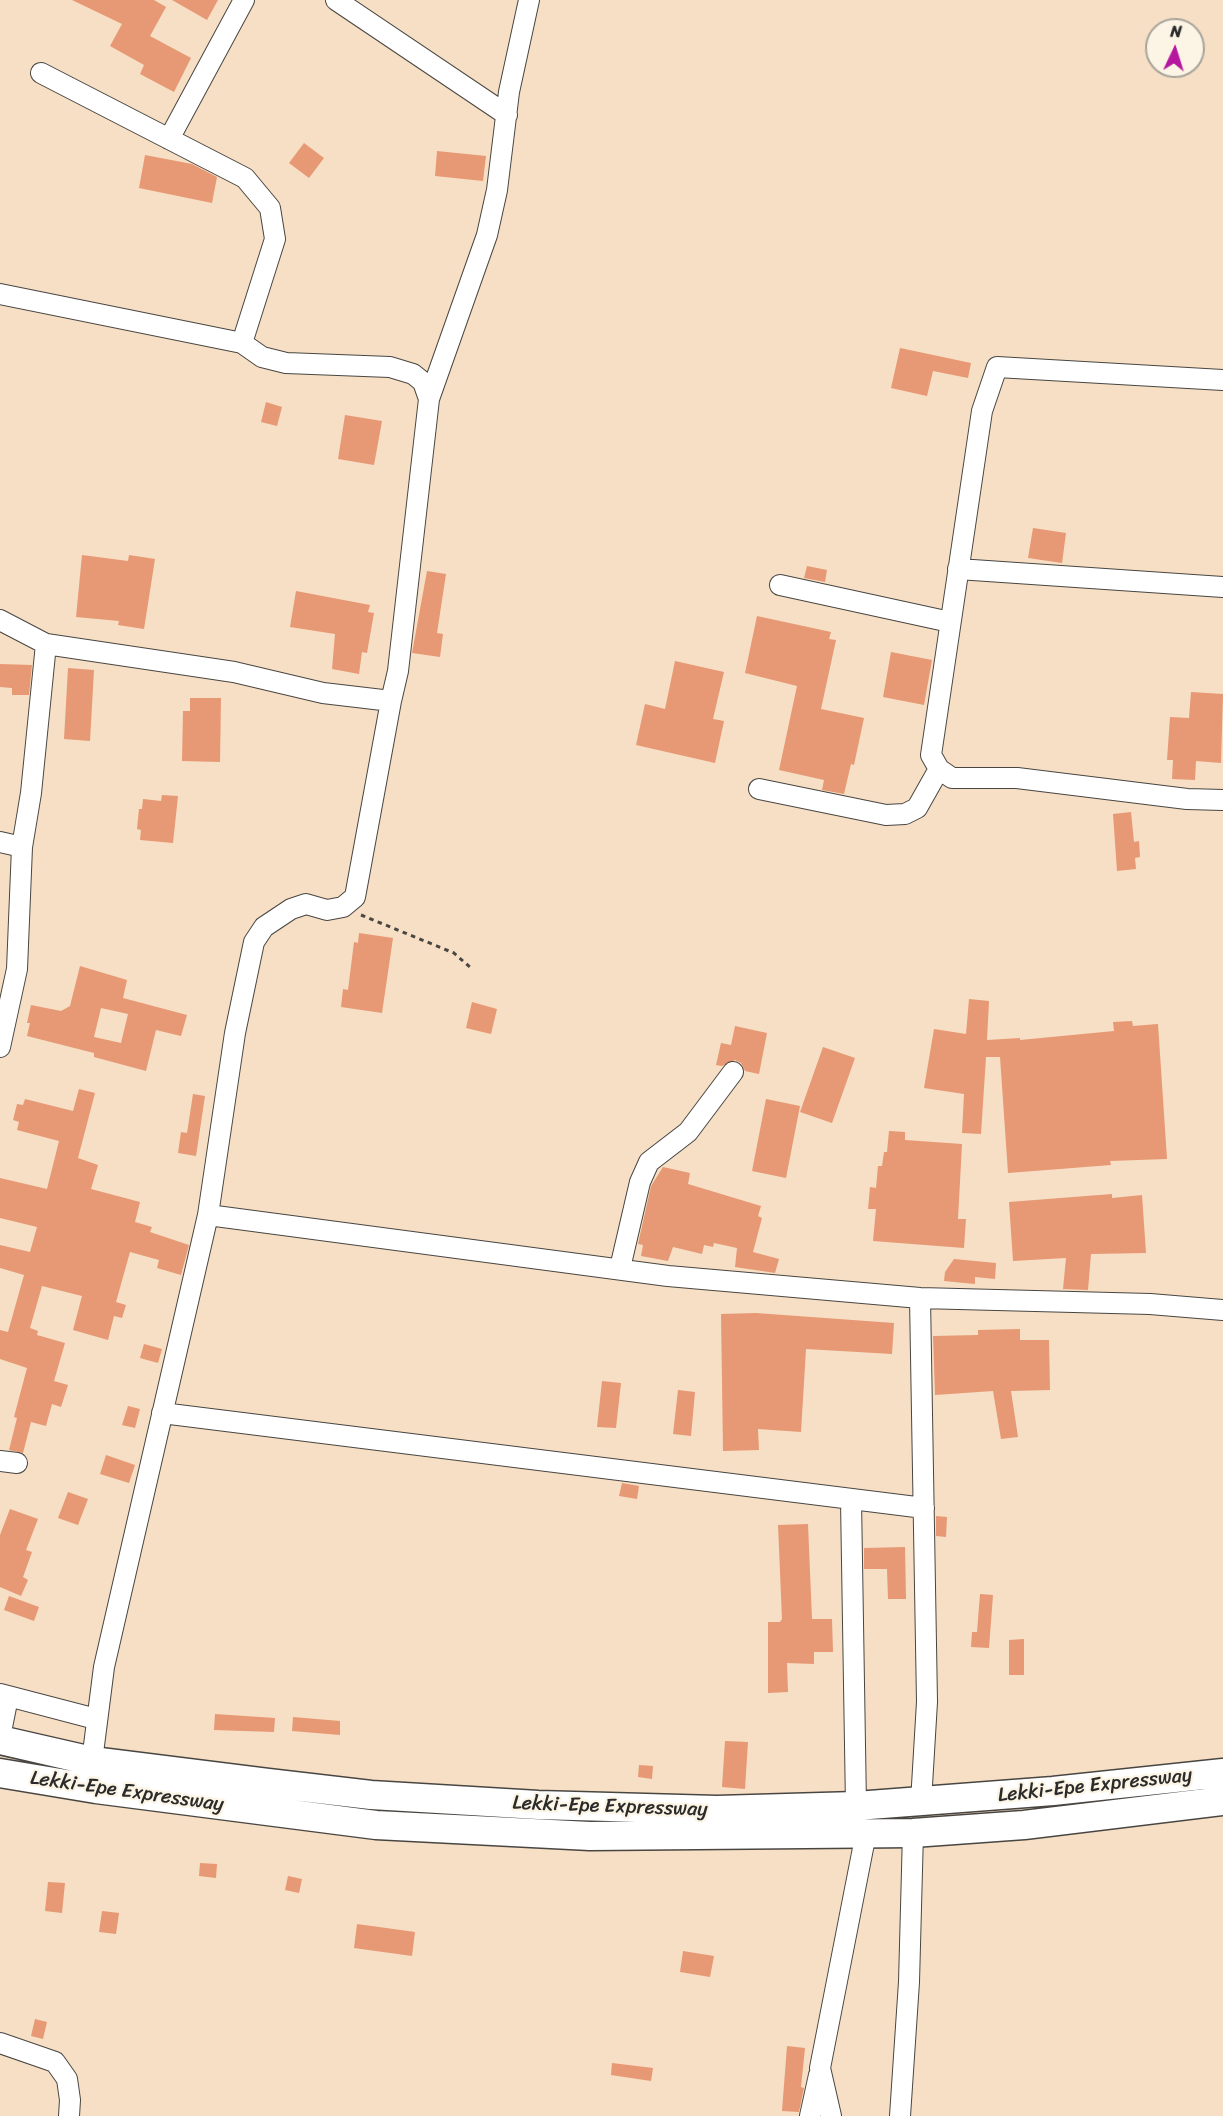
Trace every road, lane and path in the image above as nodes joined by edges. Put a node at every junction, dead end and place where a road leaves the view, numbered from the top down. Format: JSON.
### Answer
{"nodes":[{"id":1,"x":244,"y":0,"type":"edge"},
{"id":2,"x":336,"y":0,"type":"edge"},
{"id":3,"x":529,"y":0,"type":"edge"},
{"id":4,"x":41,"y":73,"type":"dead end"},
{"id":5,"x":507,"y":114,"type":"junction"},
{"id":6,"x":169,"y":139,"type":"junction"},
{"id":7,"x":0,"y":294,"type":"edge"},
{"id":8,"x":242,"y":344,"type":"junction"},
{"id":9,"x":1223,"y":380,"type":"edge"},
{"id":10,"x":429,"y":399,"type":"junction"},
{"id":11,"x":958,"y":568,"type":"junction"},
{"id":12,"x":780,"y":585,"type":"dead end"},
{"id":13,"x":1223,"y":587,"type":"edge"},
{"id":14,"x":0,"y":620,"type":"edge"},
{"id":15,"x":950,"y":622,"type":"junction"},
{"id":16,"x":46,"y":644,"type":"junction"},
{"id":17,"x":391,"y":701,"type":"junction"},
{"id":18,"x":939,"y":769,"type":"junction"},
{"id":19,"x":759,"y":789,"type":"dead end"},
{"id":20,"x":1223,"y":800,"type":"edge"},
{"id":21,"x":0,"y":842,"type":"edge"},
{"id":22,"x":22,"y":847,"type":"junction"},
{"id":23,"x":343,"y":907,"type":"junction"},
{"id":24,"x":472,"y":969,"type":"dead end"},
{"id":25,"x":1,"y":1036,"type":"edge"},
{"id":26,"x":733,"y":1072,"type":"dead end"},
{"id":27,"x":208,"y":1215,"type":"junction"},
{"id":28,"x":620,"y":1268,"type":"junction"},
{"id":29,"x":920,"y":1298,"type":"junction"},
{"id":30,"x":1223,"y":1310,"type":"edge"},
{"id":31,"x":162,"y":1413,"type":"junction"},
{"id":32,"x":850,"y":1500,"type":"junction"},
{"id":33,"x":924,"y":1508,"type":"junction"},
{"id":34,"x":4,"y":1696,"type":"edge"},
{"id":35,"x":96,"y":1719,"type":"junction"},
{"id":36,"x":0,"y":1738,"type":"edge"},
{"id":37,"x":93,"y":1761,"type":"junction"},
{"id":38,"x":0,"y":1773,"type":"edge"},
{"id":39,"x":1223,"y":1773,"type":"edge"},
{"id":40,"x":1223,"y":1801,"type":"edge"},
{"id":41,"x":921,"y":1802,"type":"junction"},
{"id":42,"x":856,"y":1806,"type":"junction"},
{"id":43,"x":866,"y":1833,"type":"junction"},
{"id":44,"x":913,"y":1833,"type":"junction"},
{"id":45,"x":0,"y":2043,"type":"edge"},
{"id":46,"x":820,"y":2068,"type":"junction"},
{"id":47,"x":69,"y":2116,"type":"edge"},
{"id":48,"x":810,"y":2116,"type":"edge"},
{"id":49,"x":831,"y":2116,"type":"edge"},
{"id":50,"x":900,"y":2116,"type":"edge"}],
"edges":[{"from":1,"to":6,"type":"street"},
{"from":2,"to":5,"type":"street"},
{"from":3,"to":5,"type":"street"},
{"from":4,"to":6,"type":"street"},
{"from":5,"to":10,"type":"street"},
{"from":6,"to":8,"type":"street"},
{"from":7,"to":8,"type":"street"},
{"from":8,"to":10,"type":"street"},
{"from":9,"to":11,"type":"street"},
{"from":10,"to":17,"type":"street"},
{"from":11,"to":13,"type":"street"},
{"from":11,"to":15,"type":"street"},
{"from":12,"to":15,"type":"street"},
{"from":14,"to":16,"type":"street"},
{"from":15,"to":18,"type":"street"},
{"from":16,"to":17,"type":"street"},
{"from":16,"to":22,"type":"street"},
{"from":17,"to":23,"type":"street"},
{"from":18,"to":19,"type":"street"},
{"from":18,"to":20,"type":"street"},
{"from":21,"to":22,"type":"street"},
{"from":22,"to":25,"type":"street"},
{"from":23,"to":24,"type":"path"},
{"from":23,"to":27,"type":"street"},
{"from":26,"to":28,"type":"street"},
{"from":27,"to":28,"type":"street"},
{"from":27,"to":31,"type":"street"},
{"from":28,"to":29,"type":"street"},
{"from":29,"to":30,"type":"street"},
{"from":29,"to":33,"type":"street"},
{"from":31,"to":32,"type":"street"},
{"from":31,"to":35,"type":"street"},
{"from":32,"to":33,"type":"street"},
{"from":32,"to":42,"type":"street"},
{"from":33,"to":41,"type":"street"},
{"from":34,"to":35,"type":"street"},
{"from":34,"to":36,"type":"street"},
{"from":35,"to":37,"type":"street"},
{"from":36,"to":37,"type":"highway","name":"Lekki-Epe Expressway"},
{"from":37,"to":42,"type":"highway","name":"Lekki-Epe Expressway"},
{"from":38,"to":43,"type":"highway","name":"Lekki-Epe Expressway"},
{"from":39,"to":41,"type":"highway","name":"Lekki-Epe Expressway"},
{"from":40,"to":44,"type":"highway","name":"Lekki-Epe Expressway"},
{"from":41,"to":42,"type":"highway","name":"Lekki-Epe Expressway"},
{"from":43,"to":44,"type":"highway","name":"Lekki-Epe Expressway"},
{"from":43,"to":46,"type":"street"},
{"from":44,"to":50,"type":"street"},
{"from":45,"to":47,"type":"street"},
{"from":46,"to":48,"type":"street"},
{"from":46,"to":49,"type":"street"}]}
